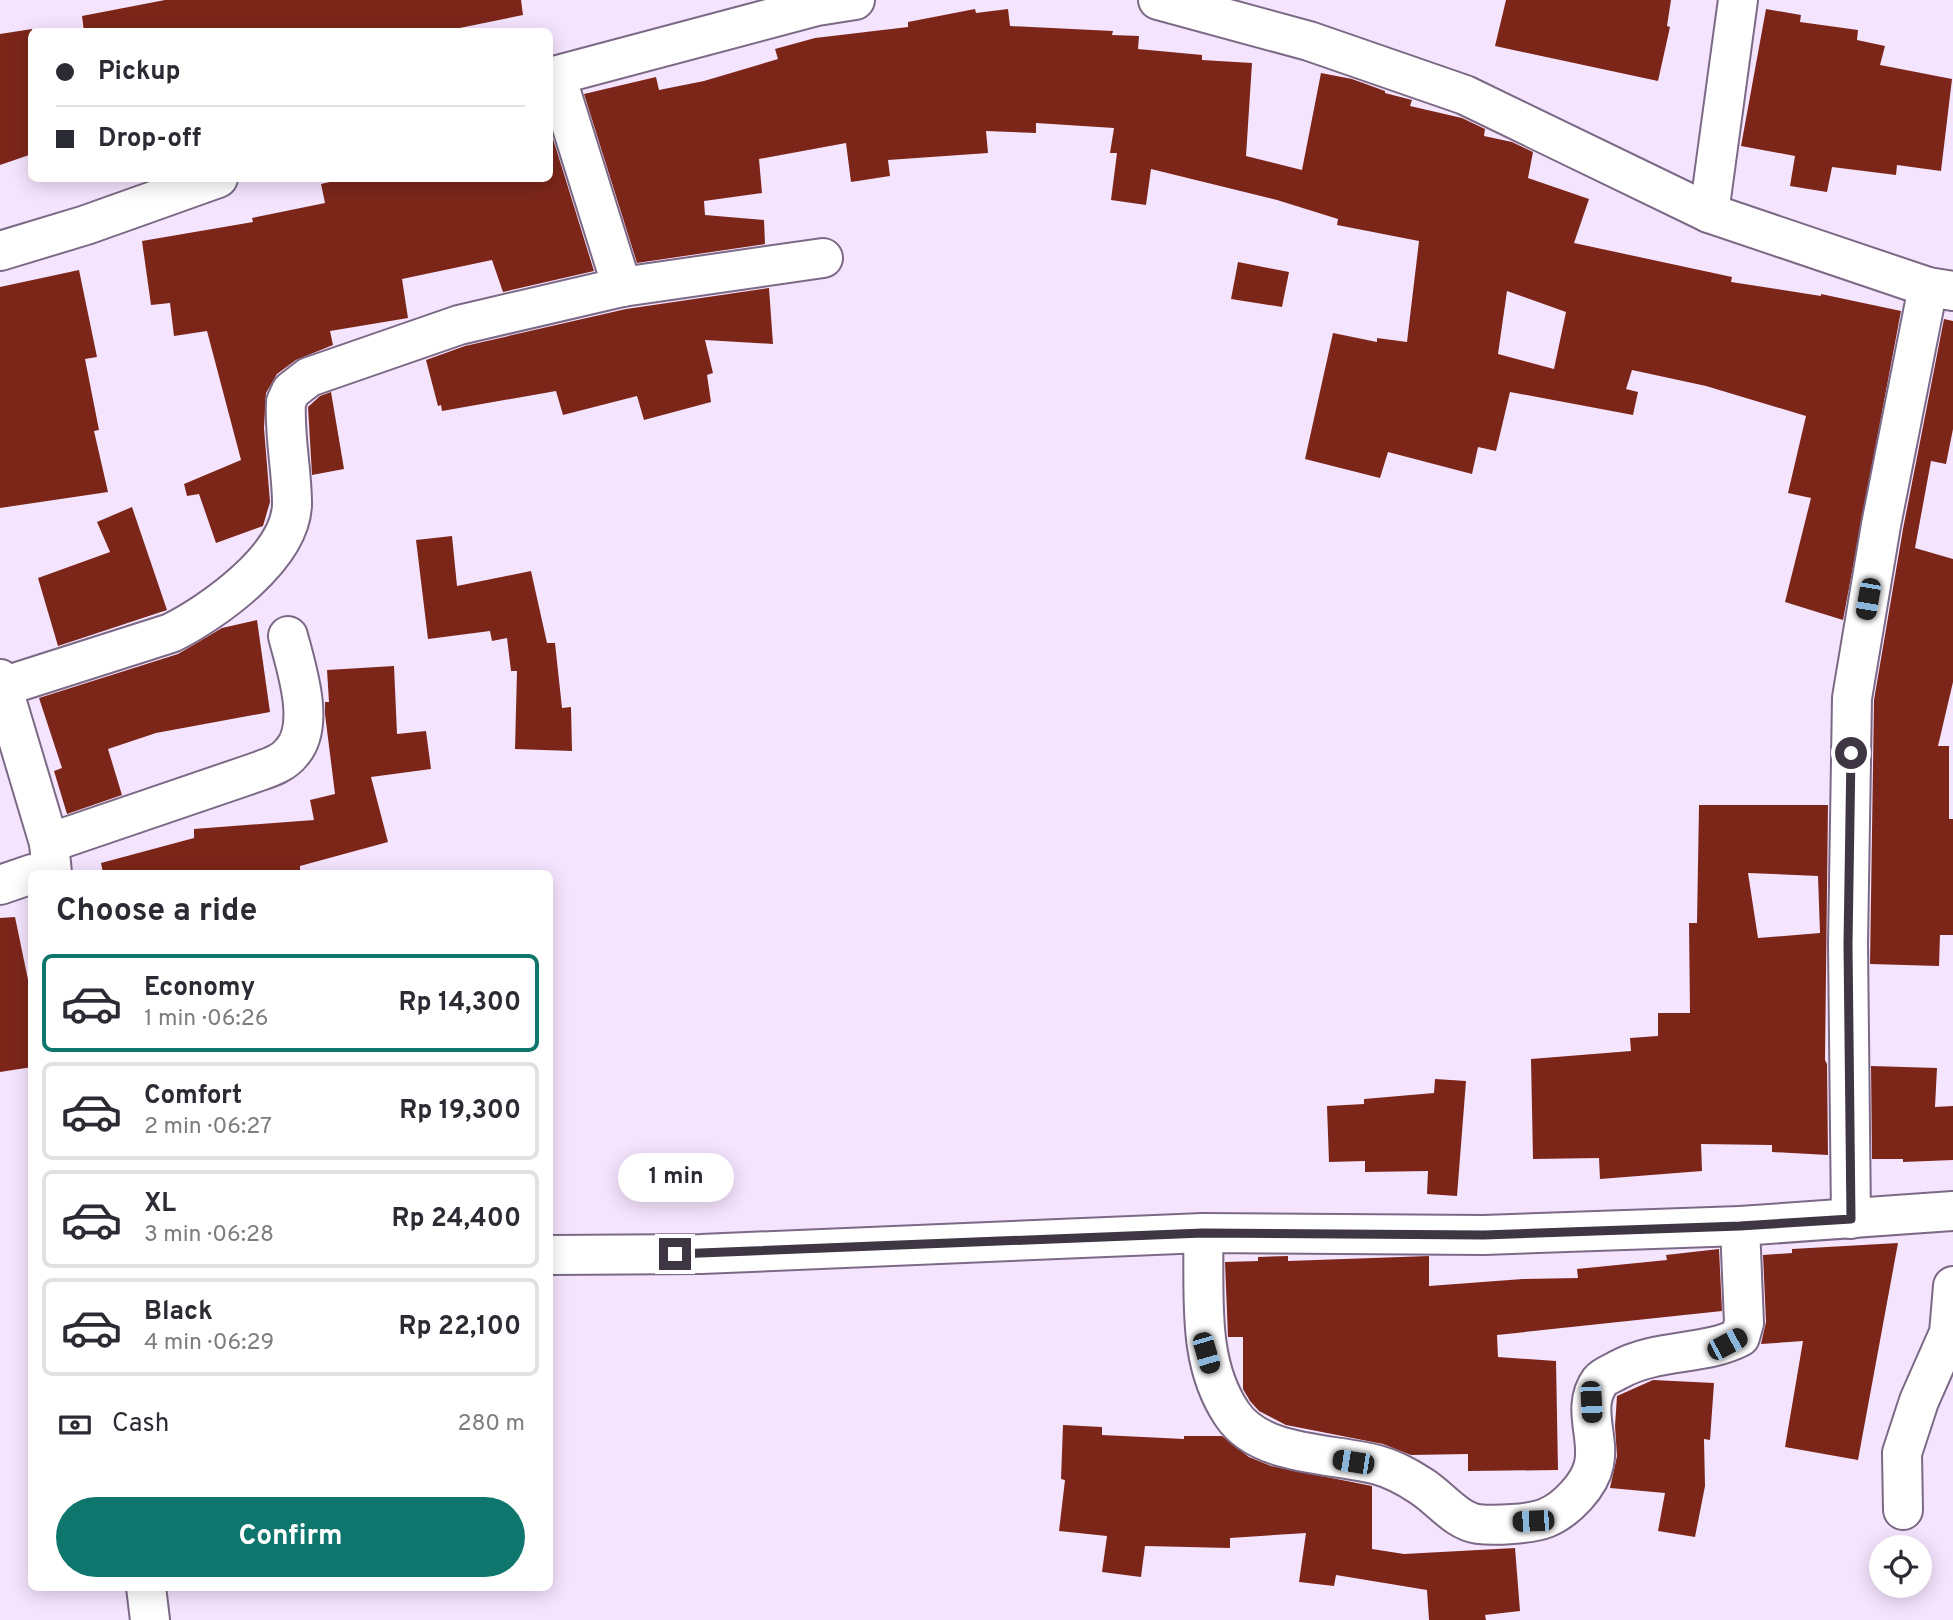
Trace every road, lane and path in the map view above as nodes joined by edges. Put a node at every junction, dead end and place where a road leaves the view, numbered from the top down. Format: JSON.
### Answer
{"nodes":[{"id":1,"x":855,"y":0,"type":"edge"},
{"id":2,"x":1158,"y":0,"type":"edge"},
{"id":3,"x":1738,"y":0,"type":"edge"},
{"id":4,"x":1199,"y":5,"type":"edge"},
{"id":5,"x":553,"y":77,"type":"edge"},
{"id":6,"x":207,"y":182,"type":"edge"},
{"id":7,"x":1709,"y":213,"type":"junction"},
{"id":8,"x":0,"y":251,"type":"edge"},
{"id":9,"x":823,"y":258,"type":"dead end"},
{"id":10,"x":622,"y":287,"type":"junction"},
{"id":11,"x":1940,"y":289,"type":"edge"},
{"id":12,"x":288,"y":636,"type":"dead end"},
{"id":13,"x":1,"y":683,"type":"edge"},
{"id":14,"x":43,"y":866,"type":"edge"},
{"id":15,"x":28,"y":873,"type":"edge"},
{"id":16,"x":0,"y":885,"type":"edge"},
{"id":17,"x":1953,"y":1211,"type":"edge"},
{"id":18,"x":1851,"y":1219,"type":"junction"},
{"id":19,"x":1740,"y":1226,"type":"junction"},
{"id":20,"x":1203,"y":1233,"type":"junction"},
{"id":21,"x":553,"y":1255,"type":"edge"},
{"id":22,"x":1953,"y":1286,"type":"edge"},
{"id":23,"x":1903,"y":1510,"type":"dead end"},
{"id":24,"x":146,"y":1591,"type":"edge"},
{"id":25,"x":150,"y":1620,"type":"edge"}],
"edges":[{"from":1,"to":5,"type":"street"},
{"from":2,"to":4,"type":"street"},
{"from":3,"to":7,"type":"street"},
{"from":4,"to":7,"type":"street"},
{"from":5,"to":10,"type":"street"},
{"from":6,"to":8,"type":"street"},
{"from":7,"to":11,"type":"street"},
{"from":9,"to":10,"type":"street"},
{"from":10,"to":13,"type":"street"},
{"from":11,"to":18,"type":"street"},
{"from":12,"to":14,"type":"street"},
{"from":13,"to":14,"type":"street"},
{"from":15,"to":16,"type":"street"},
{"from":17,"to":18,"type":"street"},
{"from":18,"to":19,"type":"street"},
{"from":19,"to":20,"type":"street"},
{"from":19,"to":20,"type":"street"},
{"from":20,"to":21,"type":"street"},
{"from":22,"to":23,"type":"street"},
{"from":24,"to":25,"type":"street"}]}
